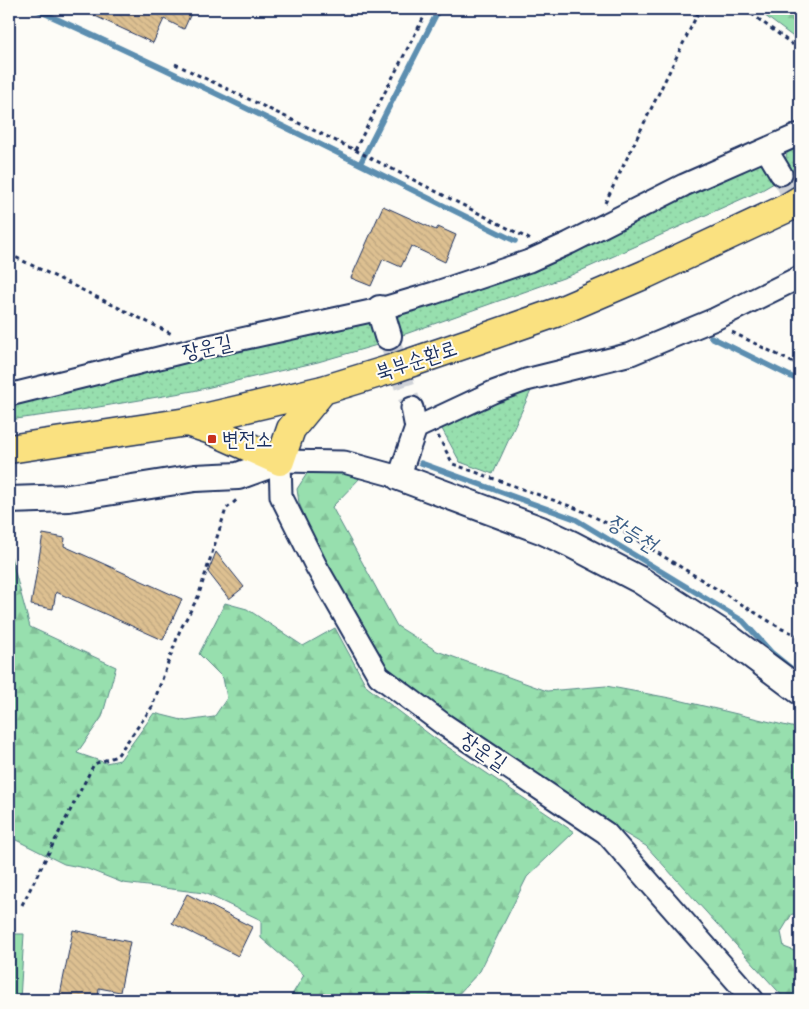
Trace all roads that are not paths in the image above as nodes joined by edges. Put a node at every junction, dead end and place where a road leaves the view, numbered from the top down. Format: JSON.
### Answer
{"nodes":[{"id":1,"x":800,"y":134,"type":"edge"},
{"id":2,"x":766,"y":149,"type":"junction"},
{"id":3,"x":781,"y":174,"type":"tunnel mouth"},
{"id":4,"x":800,"y":200,"type":"edge"},
{"id":5,"x":800,"y":277,"type":"edge"},
{"id":6,"x":380,"y":309,"type":"junction"},
{"id":7,"x":388,"y":336,"type":"tunnel mouth"},
{"id":8,"x":323,"y":390,"type":"junction"},
{"id":9,"x":9,"y":395,"type":"edge"},
{"id":10,"x":187,"y":422,"type":"junction"},
{"id":11,"x":9,"y":449,"type":"edge"},
{"id":12,"x":280,"y":461,"type":"junction"},
{"id":13,"x":399,"y":476,"type":"junction"},
{"id":14,"x":9,"y":500,"type":"edge"},
{"id":15,"x":800,"y":691,"type":"edge"},
{"id":16,"x":753,"y":1000,"type":"edge"}],
"edges":[{"from":1,"to":2,"type":"street","name":"장운길"},
{"from":2,"to":3,"type":"street"},
{"from":2,"to":6,"type":"street","name":"장운길"},
{"from":4,"to":8,"type":"main road","name":"북부순환로"},
{"from":5,"to":13,"type":"street"},
{"from":6,"to":7,"type":"street"},
{"from":6,"to":9,"type":"street","name":"장운길"},
{"from":8,"to":10,"type":"main road","name":"북부순환로"},
{"from":8,"to":12,"type":"main road"},
{"from":10,"to":11,"type":"main road","name":"북부순환로"},
{"from":10,"to":12,"type":"main road"},
{"from":12,"to":13,"type":"street"},
{"from":12,"to":14,"type":"street"},
{"from":12,"to":16,"type":"street","name":"장운길"},
{"from":13,"to":15,"type":"street"}]}
